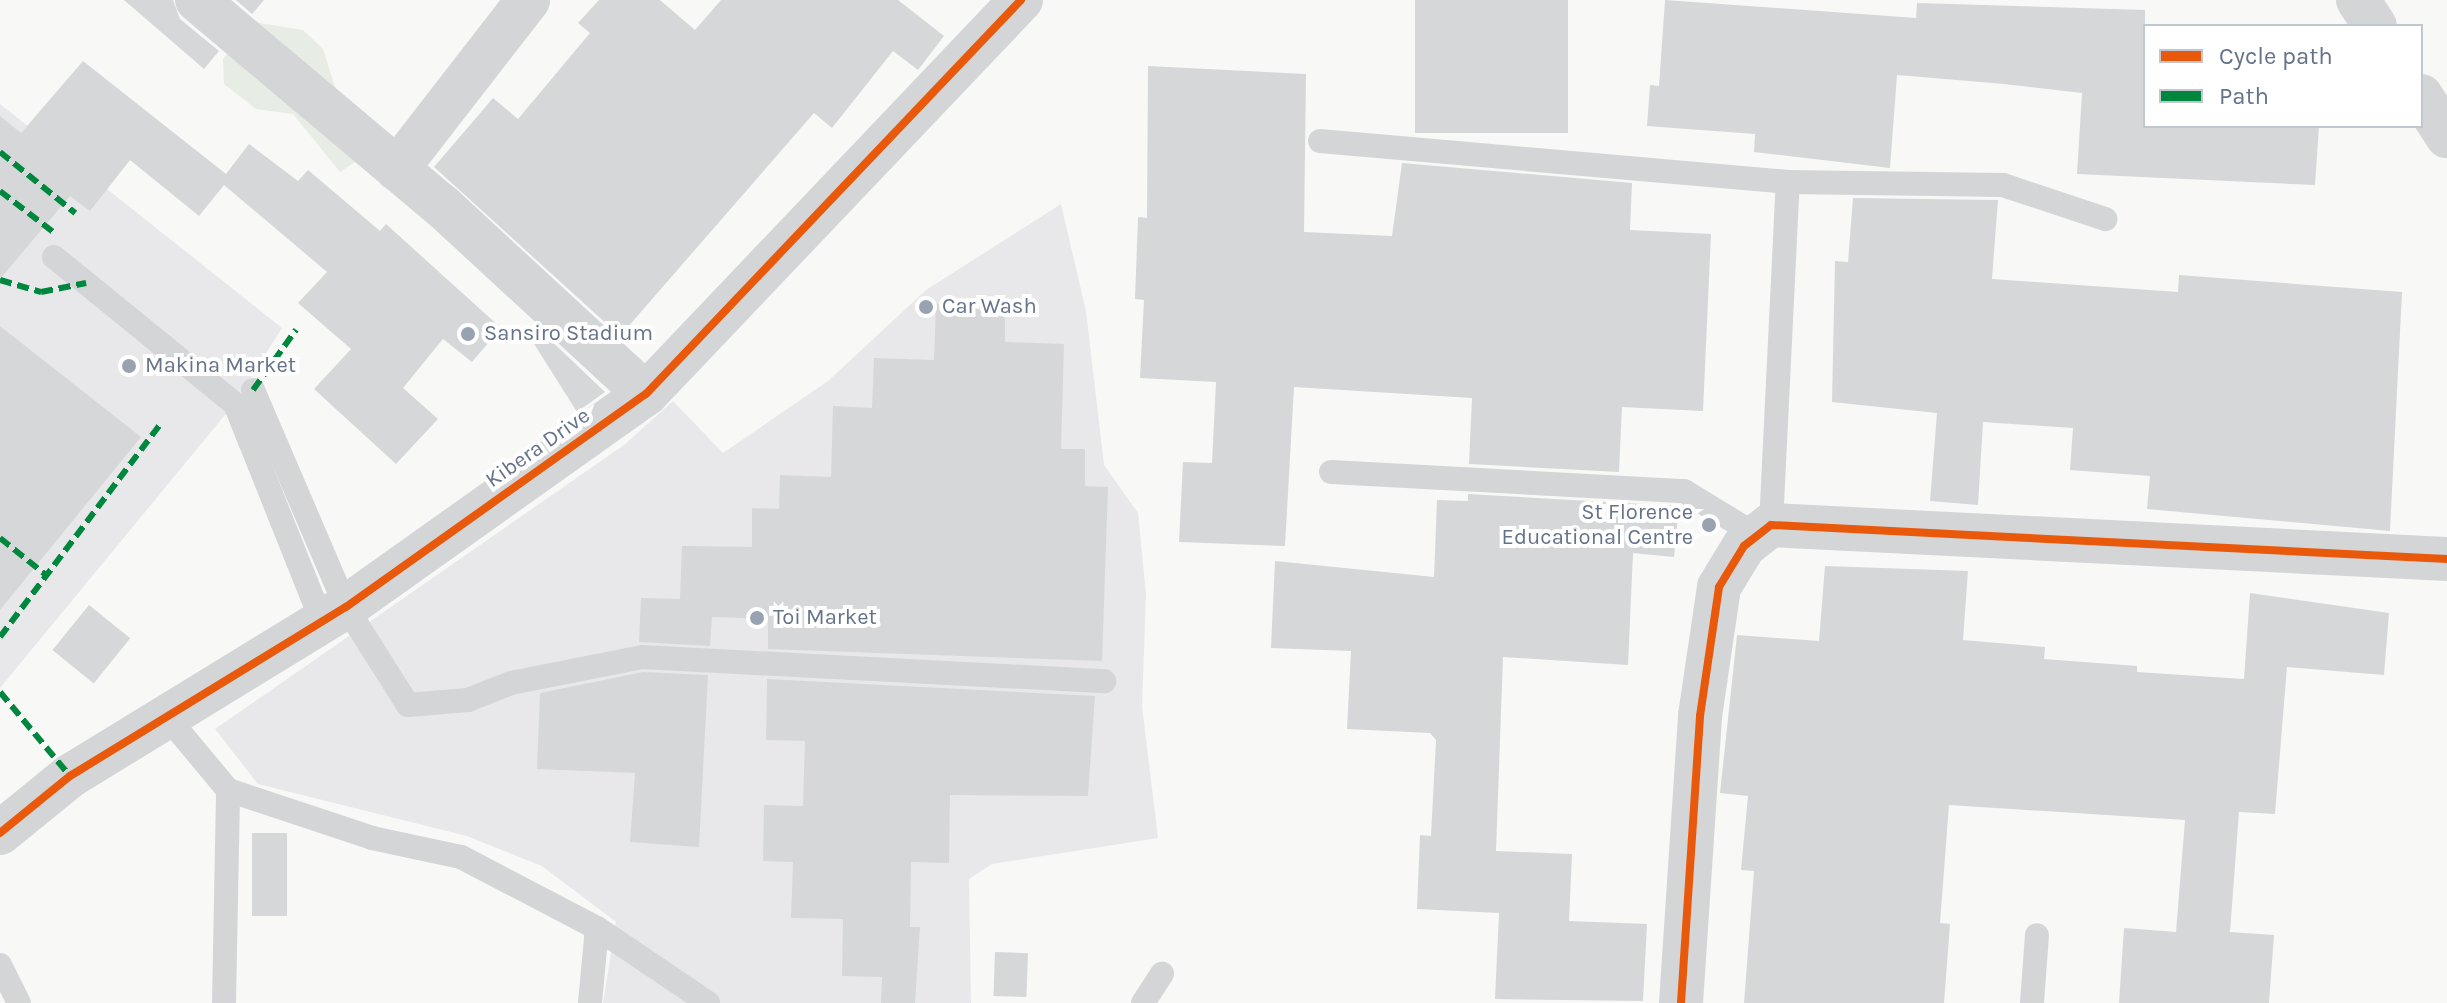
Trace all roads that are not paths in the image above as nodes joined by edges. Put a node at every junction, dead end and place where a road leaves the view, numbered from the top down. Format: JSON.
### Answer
{"nodes":[{"id":1,"x":197,"y":0,"type":"edge"},
{"id":2,"x":528,"y":0,"type":"edge"},
{"id":3,"x":1021,"y":0,"type":"edge"},
{"id":4,"x":2358,"y":0,"type":"edge"},
{"id":5,"x":2374,"y":24,"type":"edge"},
{"id":6,"x":2423,"y":99,"type":"edge"},
{"id":7,"x":2447,"y":136,"type":"edge"},
{"id":8,"x":1320,"y":141,"type":"dead end"},
{"id":9,"x":397,"y":169,"type":"junction"},
{"id":10,"x":1788,"y":182,"type":"junction"},
{"id":11,"x":2105,"y":219,"type":"dead end"},
{"id":12,"x":54,"y":257,"type":"dead end"},
{"id":13,"x":253,"y":390,"type":"dead end"},
{"id":14,"x":646,"y":394,"type":"junction"},
{"id":15,"x":1331,"y":472,"type":"dead end"},
{"id":16,"x":1765,"y":530,"type":"junction"},
{"id":17,"x":2447,"y":559,"type":"edge"},
{"id":18,"x":334,"y":614,"type":"junction"},
{"id":19,"x":1104,"y":681,"type":"dead end"},
{"id":20,"x":168,"y":718,"type":"junction"},
{"id":21,"x":228,"y":790,"type":"junction"},
{"id":22,"x":0,"y":833,"type":"edge"},
{"id":23,"x":597,"y":928,"type":"junction"},
{"id":24,"x":2037,"y":935,"type":"dead end"},
{"id":25,"x":0,"y":965,"type":"edge"},
{"id":26,"x":1162,"y":974,"type":"dead end"},
{"id":27,"x":10,"y":998,"type":"edge"},
{"id":28,"x":224,"y":1003,"type":"edge"},
{"id":29,"x":590,"y":1003,"type":"edge"},
{"id":30,"x":708,"y":1003,"type":"edge"},
{"id":31,"x":1143,"y":1003,"type":"edge"},
{"id":32,"x":1681,"y":1003,"type":"edge"},
{"id":33,"x":2032,"y":1003,"type":"edge"}],
"edges":[{"from":1,"to":9,"type":"street"},
{"from":2,"to":9,"type":"street"},
{"from":3,"to":14,"type":"street","name":"Kibera Drive"},
{"from":4,"to":5,"type":"street"},
{"from":6,"to":7,"type":"street"},
{"from":8,"to":10,"type":"lane"},
{"from":9,"to":14,"type":"street"},
{"from":10,"to":11,"type":"lane"},
{"from":10,"to":16,"type":"lane"},
{"from":12,"to":18,"type":"lane"},
{"from":13,"to":18,"type":"lane"},
{"from":14,"to":18,"type":"street","name":"Kibera Drive"},
{"from":15,"to":16,"type":"lane"},
{"from":16,"to":17,"type":"street"},
{"from":16,"to":32,"type":"street"},
{"from":18,"to":19,"type":"lane"},
{"from":18,"to":20,"type":"street","name":"Kibera Drive"},
{"from":20,"to":21,"type":"lane"},
{"from":20,"to":22,"type":"street","name":"Kibera Drive"},
{"from":21,"to":23,"type":"lane"},
{"from":21,"to":28,"type":"lane"},
{"from":23,"to":29,"type":"lane"},
{"from":23,"to":30,"type":"lane"},
{"from":24,"to":33,"type":"lane"},
{"from":25,"to":27,"type":"lane"},
{"from":26,"to":31,"type":"lane"}]}
